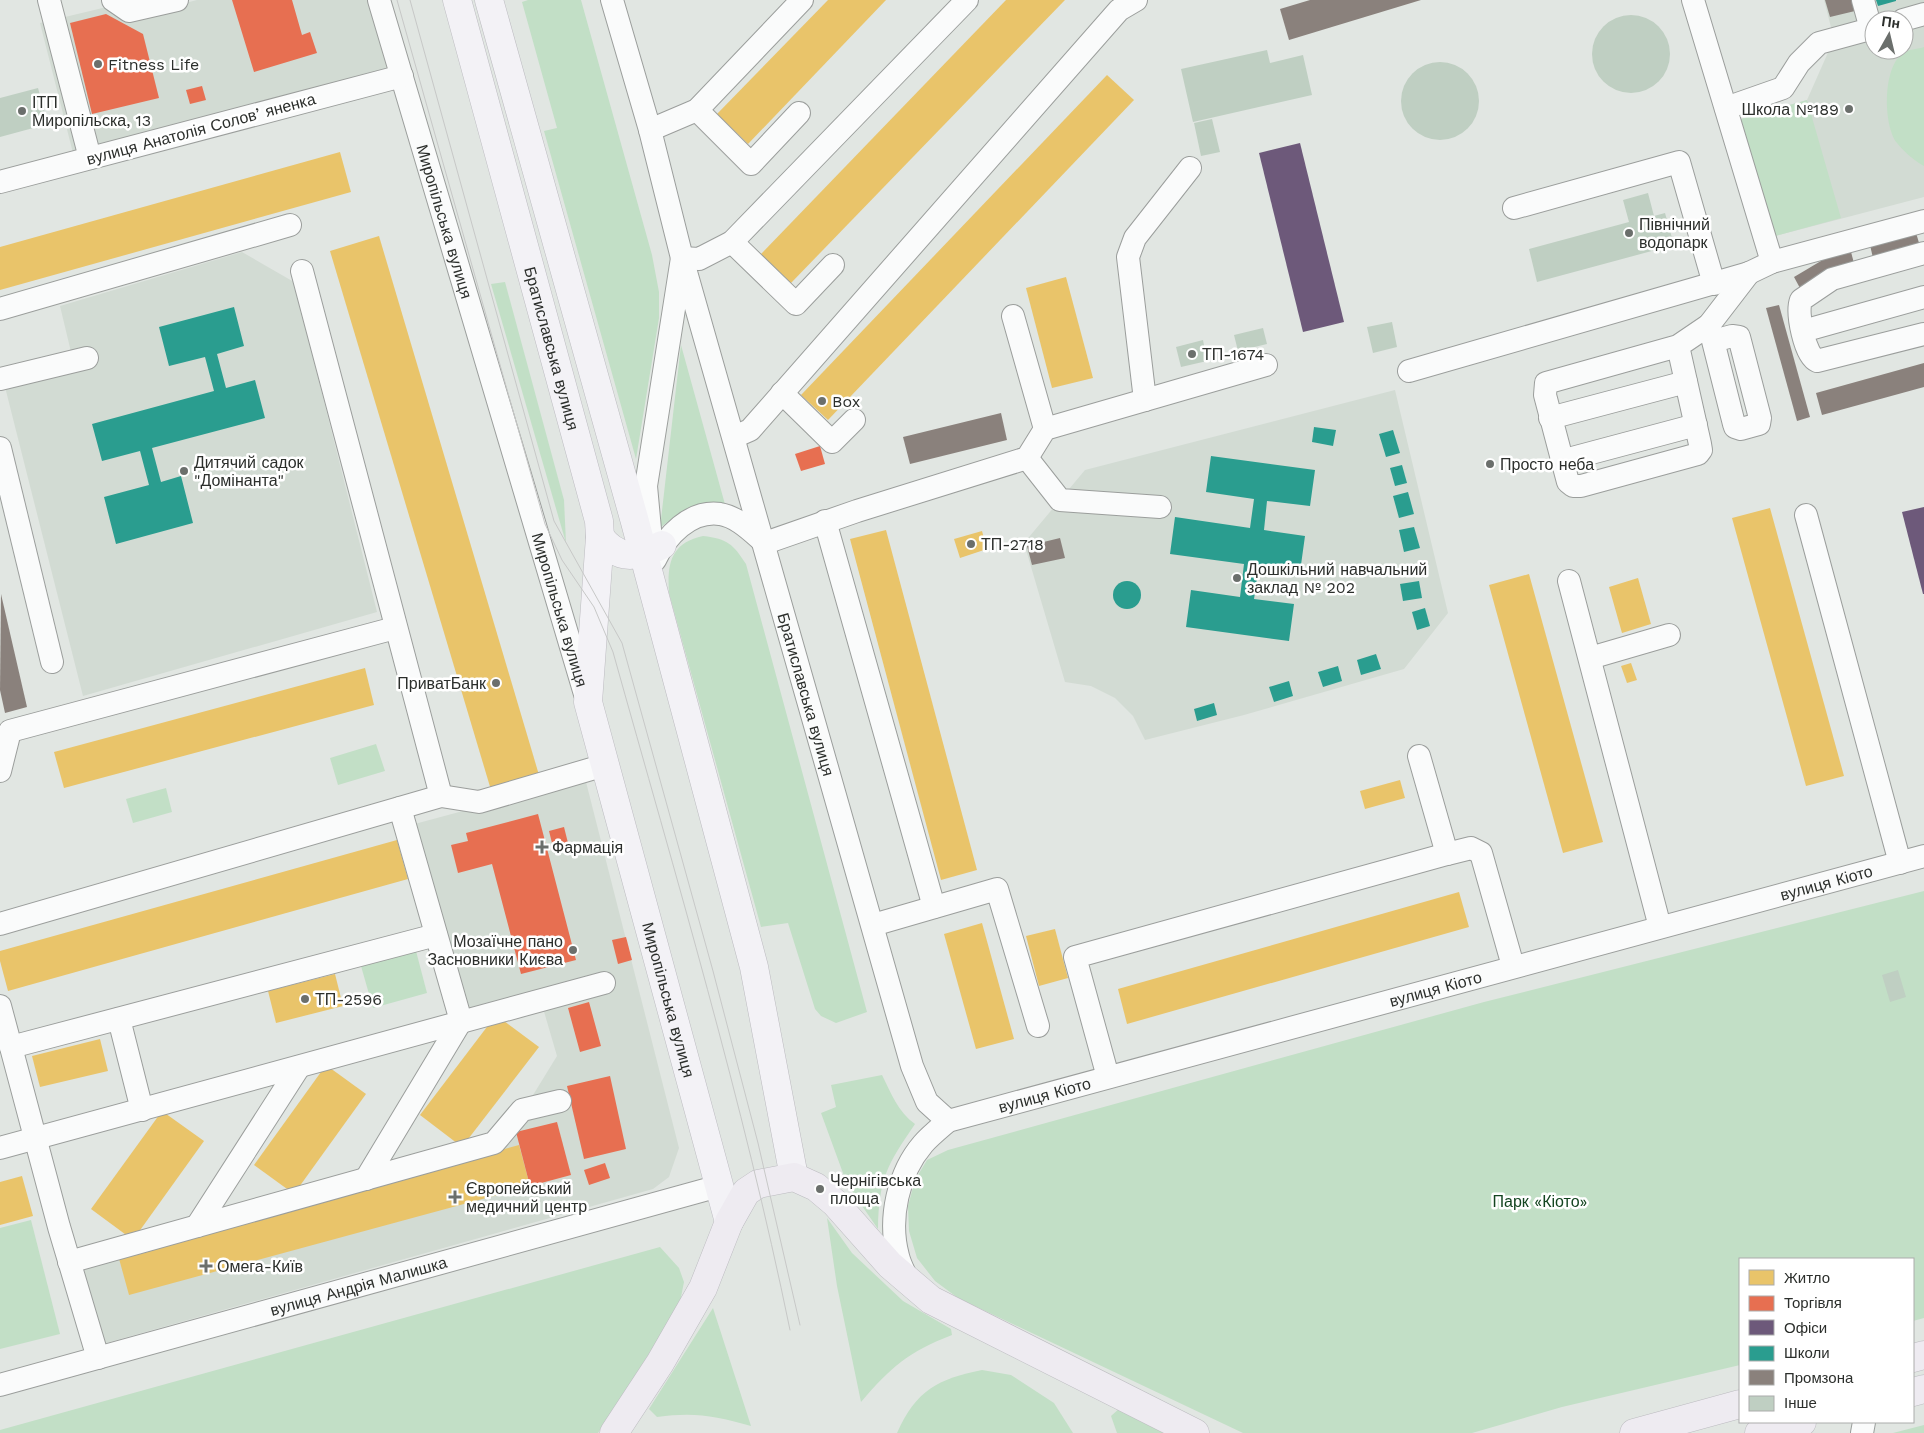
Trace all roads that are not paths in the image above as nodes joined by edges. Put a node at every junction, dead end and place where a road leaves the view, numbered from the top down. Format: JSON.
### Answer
{"nodes":[{"id":1,"x":49,"y":0,"type":"edge"},
{"id":2,"x":113,"y":0,"type":"edge"},
{"id":3,"x":177,"y":0,"type":"edge"},
{"id":4,"x":379,"y":0,"type":"edge"},
{"id":5,"x":457,"y":0,"type":"edge"},
{"id":6,"x":489,"y":0,"type":"edge"},
{"id":7,"x":612,"y":0,"type":"edge"},
{"id":8,"x":802,"y":0,"type":"edge"},
{"id":9,"x":967,"y":0,"type":"edge"},
{"id":10,"x":1136,"y":0,"type":"edge"},
{"id":11,"x":1693,"y":0,"type":"edge"},
{"id":12,"x":1864,"y":30,"type":"edge"},
{"id":13,"x":402,"y":76,"type":"junction"},
{"id":14,"x":1726,"y":108,"type":"junction"},
{"id":15,"x":696,"y":110,"type":"junction"},
{"id":16,"x":799,"y":113,"type":"dead end"},
{"id":17,"x":650,"y":130,"type":"junction"},
{"id":18,"x":90,"y":158,"type":"junction"},
{"id":19,"x":1190,"y":168,"type":"dead end"},
{"id":20,"x":0,"y":182,"type":"edge"},
{"id":21,"x":1514,"y":208,"type":"dead end"},
{"id":22,"x":1924,"y":221,"type":"edge"},
{"id":23,"x":290,"y":225,"type":"dead end"},
{"id":24,"x":732,"y":242,"type":"junction"},
{"id":25,"x":1924,"y":253,"type":"edge"},
{"id":26,"x":682,"y":258,"type":"junction"},
{"id":27,"x":1772,"y":262,"type":"junction"},
{"id":28,"x":833,"y":265,"type":"dead end"},
{"id":29,"x":302,"y":271,"type":"dead end"},
{"id":30,"x":1749,"y":274,"type":"junction"},
{"id":31,"x":1714,"y":284,"type":"junction"},
{"id":32,"x":1924,"y":297,"type":"edge"},
{"id":33,"x":0,"y":309,"type":"edge"},
{"id":34,"x":1014,"y":316,"type":"dead end"},
{"id":35,"x":1803,"y":332,"type":"junction"},
{"id":36,"x":1924,"y":334,"type":"edge"},
{"id":37,"x":1678,"y":346,"type":"junction"},
{"id":38,"x":87,"y":358,"type":"dead end"},
{"id":39,"x":1266,"y":365,"type":"dead end"},
{"id":40,"x":1409,"y":372,"type":"dead end"},
{"id":41,"x":0,"y":379,"type":"edge"},
{"id":42,"x":1686,"y":382,"type":"junction"},
{"id":43,"x":782,"y":393,"type":"junction"},
{"id":44,"x":1145,"y":400,"type":"junction"},
{"id":45,"x":1550,"y":418,"type":"junction"},
{"id":46,"x":854,"y":420,"type":"dead end"},
{"id":47,"x":1044,"y":429,"type":"junction"},
{"id":48,"x":734,"y":437,"type":"junction"},
{"id":49,"x":0,"y":448,"type":"edge"},
{"id":50,"x":1027,"y":458,"type":"junction"},
{"id":51,"x":1160,"y":507,"type":"dead end"},
{"id":52,"x":1806,"y":515,"type":"dead end"},
{"id":53,"x":825,"y":521,"type":"junction"},
{"id":54,"x":600,"y":537,"type":"junction"},
{"id":55,"x":765,"y":543,"type":"junction"},
{"id":56,"x":652,"y":555,"type":"junction"},
{"id":57,"x":1569,"y":581,"type":"dead end"},
{"id":58,"x":395,"y":628,"type":"junction"},
{"id":59,"x":1669,"y":635,"type":"dead end"},
{"id":60,"x":1590,"y":658,"type":"junction"},
{"id":61,"x":52,"y":662,"type":"dead end"},
{"id":62,"x":588,"y":702,"type":"junction"},
{"id":63,"x":3,"y":732,"type":"edge"},
{"id":64,"x":1419,"y":756,"type":"dead end"},
{"id":65,"x":605,"y":766,"type":"junction"},
{"id":66,"x":0,"y":771,"type":"edge"},
{"id":67,"x":442,"y":796,"type":"junction"},
{"id":68,"x":400,"y":808,"type":"junction"},
{"id":69,"x":1447,"y":854,"type":"junction"},
{"id":70,"x":1924,"y":856,"type":"edge"},
{"id":71,"x":1900,"y":863,"type":"junction"},
{"id":72,"x":934,"y":908,"type":"junction"},
{"id":73,"x":0,"y":924,"type":"edge"},
{"id":74,"x":873,"y":925,"type":"junction"},
{"id":75,"x":1660,"y":927,"type":"junction"},
{"id":76,"x":436,"y":935,"type":"junction"},
{"id":77,"x":1513,"y":966,"type":"junction"},
{"id":78,"x":604,"y":983,"type":"dead end"},
{"id":79,"x":0,"y":1006,"type":"edge"},
{"id":80,"x":119,"y":1019,"type":"junction"},
{"id":81,"x":461,"y":1021,"type":"junction"},
{"id":82,"x":1038,"y":1026,"type":"dead end"},
{"id":83,"x":11,"y":1047,"type":"junction"},
{"id":84,"x":299,"y":1067,"type":"junction"},
{"id":85,"x":1108,"y":1077,"type":"junction"},
{"id":86,"x":560,"y":1101,"type":"dead end"},
{"id":87,"x":142,"y":1110,"type":"junction"},
{"id":88,"x":948,"y":1120,"type":"junction"},
{"id":89,"x":37,"y":1139,"type":"junction"},
{"id":90,"x":0,"y":1148,"type":"edge"},
{"id":91,"x":794,"y":1177,"type":"junction"},
{"id":92,"x":366,"y":1179,"type":"junction"},
{"id":93,"x":719,"y":1186,"type":"junction"},
{"id":94,"x":729,"y":1222,"type":"junction"},
{"id":95,"x":197,"y":1226,"type":"junction"},
{"id":96,"x":69,"y":1262,"type":"junction"},
{"id":97,"x":908,"y":1282,"type":"junction"},
{"id":98,"x":98,"y":1358,"type":"junction"},
{"id":99,"x":0,"y":1385,"type":"edge"},
{"id":100,"x":1739,"y":1404,"type":"edge"},
{"id":101,"x":1798,"y":1423,"type":"edge"},
{"id":102,"x":614,"y":1433,"type":"edge"},
{"id":103,"x":1195,"y":1433,"type":"edge"},
{"id":104,"x":1634,"y":1433,"type":"edge"},
{"id":105,"x":1759,"y":1433,"type":"edge"}],
"edges":[{"from":1,"to":18,"type":"street"},
{"from":2,"to":3,"type":"street"},
{"from":4,"to":13,"type":"street","name":"Миропільська вулиця"},
{"from":5,"to":54,"type":"main road","name":"Братиславська вулиця"},
{"from":6,"to":56,"type":"main road","name":"Братиславська вулиця"},
{"from":7,"to":17,"type":"street","name":"Братиславська вулиця"},
{"from":8,"to":15,"type":"street"},
{"from":9,"to":24,"type":"street"},
{"from":10,"to":43,"type":"street"},
{"from":11,"to":14,"type":"street"},
{"from":12,"to":14,"type":"street"},
{"from":13,"to":18,"type":"street","name":"вулиця Анатолія Соловʼяненка"},
{"from":13,"to":62,"type":"street","name":"Миропільська вулиця"},
{"from":14,"to":27,"type":"street"},
{"from":15,"to":16,"type":"street"},
{"from":15,"to":17,"type":"street"},
{"from":17,"to":26,"type":"street","name":"Братиславська вулиця"},
{"from":18,"to":20,"type":"street","name":"вулиця Анатолія Соловʼяненка"},
{"from":19,"to":44,"type":"street"},
{"from":21,"to":31,"type":"street"},
{"from":22,"to":27,"type":"street"},
{"from":23,"to":33,"type":"street"},
{"from":24,"to":26,"type":"street"},
{"from":24,"to":28,"type":"street"},
{"from":25,"to":35,"type":"street"},
{"from":26,"to":48,"type":"street","name":"Братиславська вулиця"},
{"from":26,"to":56,"type":"street","name":"Братиславська вулиця"},
{"from":27,"to":30,"type":"street"},
{"from":29,"to":58,"type":"street"},
{"from":30,"to":31,"type":"street"},
{"from":30,"to":37,"type":"street"},
{"from":31,"to":40,"type":"street"},
{"from":32,"to":35,"type":"street"},
{"from":34,"to":47,"type":"street"},
{"from":35,"to":36,"type":"street"},
{"from":37,"to":42,"type":"street"},
{"from":37,"to":45,"type":"street"},
{"from":38,"to":41,"type":"street"},
{"from":39,"to":44,"type":"street"},
{"from":42,"to":45,"type":"street"},
{"from":42,"to":45,"type":"street"},
{"from":43,"to":46,"type":"street"},
{"from":43,"to":48,"type":"street"},
{"from":44,"to":47,"type":"street"},
{"from":47,"to":50,"type":"street"},
{"from":48,"to":55,"type":"street","name":"Братиславська вулиця"},
{"from":49,"to":61,"type":"street"},
{"from":50,"to":51,"type":"street"},
{"from":50,"to":53,"type":"street"},
{"from":52,"to":71,"type":"street"},
{"from":53,"to":55,"type":"street"},
{"from":53,"to":72,"type":"street"},
{"from":54,"to":56,"type":"main road"},
{"from":54,"to":62,"type":"main road","name":"Братиславська вулиця"},
{"from":55,"to":56,"type":"street"},
{"from":55,"to":74,"type":"street","name":"Братиславська вулиця"},
{"from":56,"to":91,"type":"main road","name":"Братиславська вулиця"},
{"from":57,"to":60,"type":"street"},
{"from":58,"to":63,"type":"street"},
{"from":58,"to":67,"type":"street"},
{"from":59,"to":60,"type":"street"},
{"from":60,"to":75,"type":"street"},
{"from":62,"to":65,"type":"main road","name":"Миропільська вулиця"},
{"from":63,"to":66,"type":"street"},
{"from":64,"to":69,"type":"street"},
{"from":65,"to":67,"type":"street"},
{"from":65,"to":93,"type":"main road","name":"Миропільська вулиця"},
{"from":67,"to":68,"type":"street"},
{"from":68,"to":73,"type":"street"},
{"from":68,"to":76,"type":"street"},
{"from":69,"to":77,"type":"street"},
{"from":69,"to":85,"type":"street"},
{"from":70,"to":71,"type":"street","name":"вулиця Кіото"},
{"from":71,"to":75,"type":"street","name":"вулиця Кіото"},
{"from":72,"to":74,"type":"street"},
{"from":72,"to":82,"type":"street"},
{"from":74,"to":88,"type":"street","name":"Братиславська вулиця"},
{"from":75,"to":77,"type":"street","name":"вулиця Кіото"},
{"from":76,"to":80,"type":"street"},
{"from":76,"to":81,"type":"street"},
{"from":77,"to":85,"type":"street","name":"вулиця Кіото"},
{"from":78,"to":81,"type":"street"},
{"from":79,"to":83,"type":"street"},
{"from":80,"to":83,"type":"street"},
{"from":80,"to":87,"type":"street"},
{"from":81,"to":84,"type":"street"},
{"from":81,"to":92,"type":"street"},
{"from":83,"to":89,"type":"street"},
{"from":84,"to":87,"type":"street"},
{"from":84,"to":95,"type":"street"},
{"from":85,"to":88,"type":"street","name":"вулиця Кіото"},
{"from":86,"to":92,"type":"street"},
{"from":87,"to":89,"type":"street"},
{"from":88,"to":97,"type":"street"},
{"from":89,"to":90,"type":"street"},
{"from":89,"to":96,"type":"street"},
{"from":91,"to":94,"type":"highway"},
{"from":91,"to":97,"type":"highway"},
{"from":92,"to":95,"type":"street"},
{"from":93,"to":94,"type":"main road","name":"Миропільська вулиця"},
{"from":93,"to":98,"type":"street","name":"вулиця Андрія Малишка"},
{"from":94,"to":102,"type":"highway"},
{"from":95,"to":96,"type":"street"},
{"from":96,"to":98,"type":"street"},
{"from":97,"to":103,"type":"highway"},
{"from":98,"to":99,"type":"street","name":"вулиця Андрія Малишка"},
{"from":100,"to":104,"type":"highway"},
{"from":101,"to":105,"type":"highway"}]}
